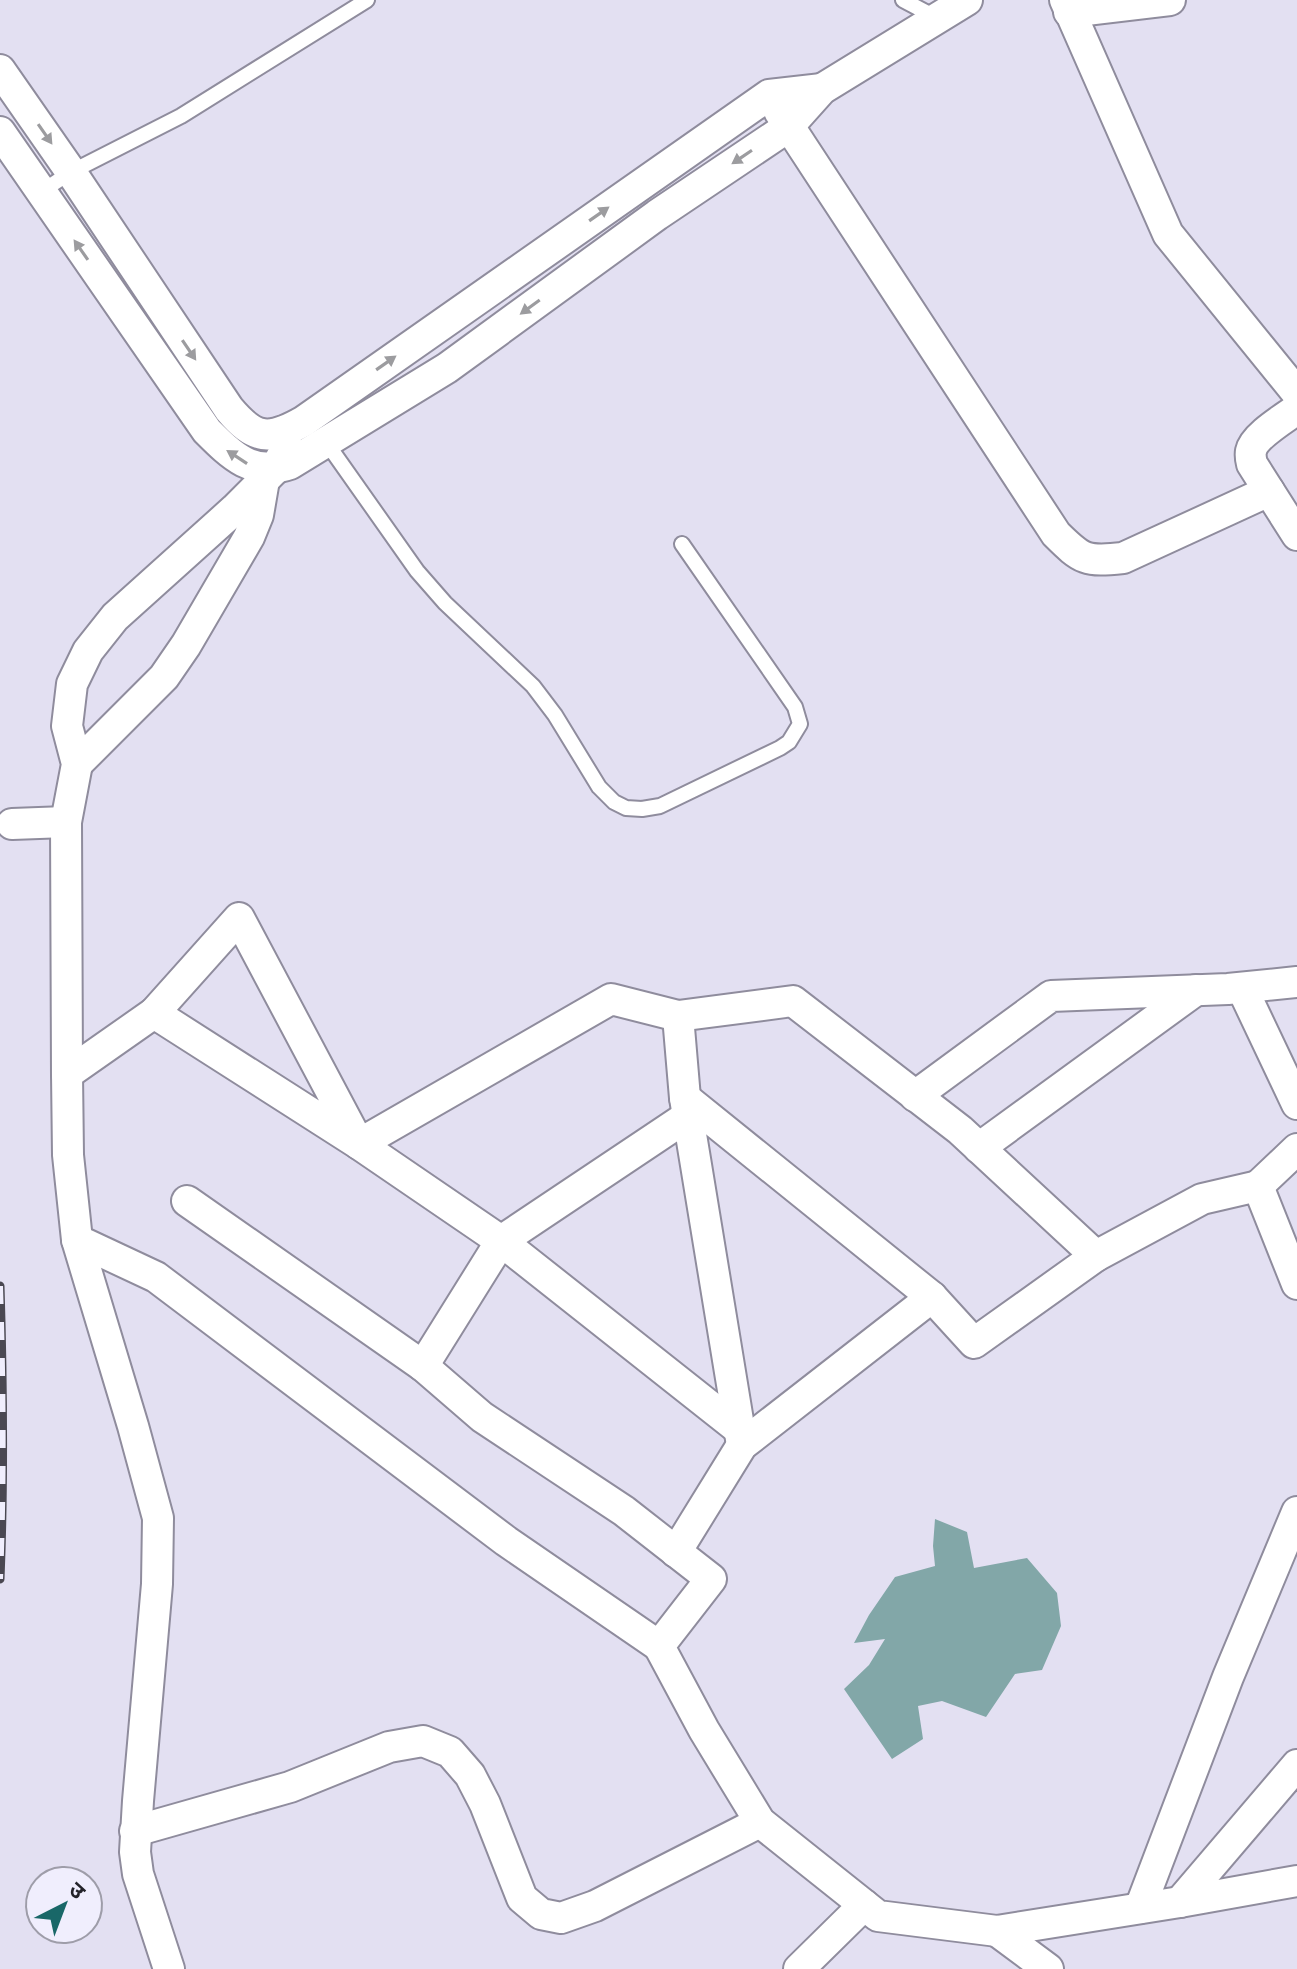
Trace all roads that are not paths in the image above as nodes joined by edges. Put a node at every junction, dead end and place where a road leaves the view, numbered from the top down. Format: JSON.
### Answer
{"nodes":[{"id":1,"x":367,"y":0,"type":"edge"},
{"id":2,"x":903,"y":0,"type":"edge"},
{"id":3,"x":967,"y":0,"type":"edge"},
{"id":4,"x":1170,"y":0,"type":"edge"},
{"id":5,"x":1067,"y":6,"type":"edge"},
{"id":6,"x":937,"y":18,"type":"junction"},
{"id":7,"x":0,"y":70,"type":"edge"},
{"id":8,"x":822,"y":89,"type":"junction"},
{"id":9,"x":769,"y":95,"type":"junction"},
{"id":10,"x":788,"y":127,"type":"junction"},
{"id":11,"x":0,"y":132,"type":"edge"},
{"id":12,"x":71,"y":172,"type":"junction"},
{"id":13,"x":41,"y":192,"type":"junction"},
{"id":14,"x":1297,"y":393,"type":"edge"},
{"id":15,"x":1297,"y":409,"type":"edge"},
{"id":16,"x":285,"y":431,"type":"junction"},
{"id":17,"x":326,"y":442,"type":"junction"},
{"id":18,"x":269,"y":474,"type":"junction"},
{"id":19,"x":1269,"y":491,"type":"junction"},
{"id":20,"x":1297,"y":535,"type":"edge"},
{"id":21,"x":682,"y":544,"type":"dead end"},
{"id":22,"x":77,"y":764,"type":"junction"},
{"id":23,"x":66,"y":822,"type":"junction"},
{"id":24,"x":12,"y":824,"type":"dead end"},
{"id":25,"x":1297,"y":982,"type":"edge"},
{"id":26,"x":1242,"y":988,"type":"junction"},
{"id":27,"x":1196,"y":990,"type":"junction"},
{"id":28,"x":154,"y":1013,"type":"junction"},
{"id":29,"x":678,"y":1016,"type":"junction"},
{"id":30,"x":67,"y":1074,"type":"junction"},
{"id":31,"x":915,"y":1096,"type":"junction"},
{"id":32,"x":1297,"y":1104,"type":"edge"},
{"id":33,"x":687,"y":1107,"type":"junction"},
{"id":34,"x":359,"y":1144,"type":"junction"},
{"id":35,"x":979,"y":1148,"type":"junction"},
{"id":36,"x":1297,"y":1149,"type":"edge"},
{"id":37,"x":1258,"y":1186,"type":"junction"},
{"id":38,"x":187,"y":1201,"type":"dead end"},
{"id":39,"x":77,"y":1240,"type":"junction"},
{"id":40,"x":501,"y":1241,"type":"junction"},
{"id":41,"x":1096,"y":1256,"type":"junction"},
{"id":42,"x":1297,"y":1284,"type":"edge"},
{"id":43,"x":932,"y":1297,"type":"junction"},
{"id":44,"x":423,"y":1366,"type":"junction"},
{"id":45,"x":741,"y":1438,"type":"junction"},
{"id":46,"x":1297,"y":1512,"type":"edge"},
{"id":47,"x":676,"y":1552,"type":"junction"},
{"id":48,"x":659,"y":1646,"type":"junction"},
{"id":49,"x":1297,"y":1765,"type":"edge"},
{"id":50,"x":760,"y":1822,"type":"junction"},
{"id":51,"x":135,"y":1831,"type":"junction"},
{"id":52,"x":1297,"y":1881,"type":"edge"},
{"id":53,"x":1180,"y":1902,"type":"junction"},
{"id":54,"x":864,"y":1905,"type":"junction"},
{"id":55,"x":1140,"y":1908,"type":"junction"},
{"id":56,"x":997,"y":1931,"type":"junction"},
{"id":57,"x":169,"y":1969,"type":"edge"},
{"id":58,"x":799,"y":1969,"type":"edge"},
{"id":59,"x":1048,"y":1969,"type":"edge"}],
"edges":[{"from":1,"to":12,"type":"lane"},
{"from":2,"to":6,"type":"lane"},
{"from":3,"to":6,"type":"street"},
{"from":4,"to":5,"type":"street"},
{"from":5,"to":14,"type":"street"},
{"from":6,"to":8,"type":"street"},
{"from":7,"to":12,"type":"street","one_way":true},
{"from":8,"to":9,"type":"street"},
{"from":8,"to":10,"type":"street"},
{"from":9,"to":10,"type":"street"},
{"from":16,"to":9,"type":"street","one_way":true},
{"from":10,"to":17,"type":"street","one_way":true},
{"from":10,"to":19,"type":"street"},
{"from":11,"to":13,"type":"street"},
{"from":12,"to":13,"type":"lane"},
{"from":12,"to":16,"type":"street","one_way":true},
{"from":18,"to":13,"type":"street","one_way":true},
{"from":15,"to":19,"type":"street"},
{"from":16,"to":18,"type":"street"},
{"from":17,"to":18,"type":"street"},
{"from":17,"to":21,"type":"lane"},
{"from":18,"to":22,"type":"street"},
{"from":18,"to":22,"type":"street"},
{"from":19,"to":20,"type":"street"},
{"from":22,"to":23,"type":"street"},
{"from":23,"to":24,"type":"street"},
{"from":23,"to":30,"type":"street"},
{"from":25,"to":26,"type":"street"},
{"from":26,"to":27,"type":"street"},
{"from":26,"to":32,"type":"street"},
{"from":27,"to":31,"type":"street"},
{"from":27,"to":35,"type":"street"},
{"from":28,"to":30,"type":"street"},
{"from":28,"to":34,"type":"street"},
{"from":28,"to":34,"type":"street"},
{"from":29,"to":31,"type":"street"},
{"from":29,"to":33,"type":"street"},
{"from":29,"to":34,"type":"street"},
{"from":30,"to":39,"type":"street"},
{"from":31,"to":35,"type":"street"},
{"from":33,"to":40,"type":"street"},
{"from":33,"to":43,"type":"street"},
{"from":33,"to":45,"type":"street"},
{"from":34,"to":40,"type":"street"},
{"from":35,"to":41,"type":"street"},
{"from":36,"to":37,"type":"street"},
{"from":37,"to":41,"type":"street"},
{"from":37,"to":42,"type":"street"},
{"from":38,"to":44,"type":"street"},
{"from":39,"to":48,"type":"street"},
{"from":39,"to":51,"type":"street"},
{"from":40,"to":44,"type":"street"},
{"from":40,"to":45,"type":"street"},
{"from":41,"to":43,"type":"street"},
{"from":43,"to":45,"type":"street"},
{"from":44,"to":47,"type":"street"},
{"from":45,"to":47,"type":"street"},
{"from":46,"to":55,"type":"street"},
{"from":47,"to":48,"type":"street"},
{"from":48,"to":50,"type":"street"},
{"from":49,"to":53,"type":"street"},
{"from":50,"to":51,"type":"street"},
{"from":50,"to":54,"type":"street"},
{"from":51,"to":57,"type":"street"},
{"from":52,"to":53,"type":"street"},
{"from":53,"to":55,"type":"street"},
{"from":54,"to":56,"type":"street"},
{"from":54,"to":58,"type":"street"},
{"from":55,"to":56,"type":"street"},
{"from":56,"to":59,"type":"street"}]}
